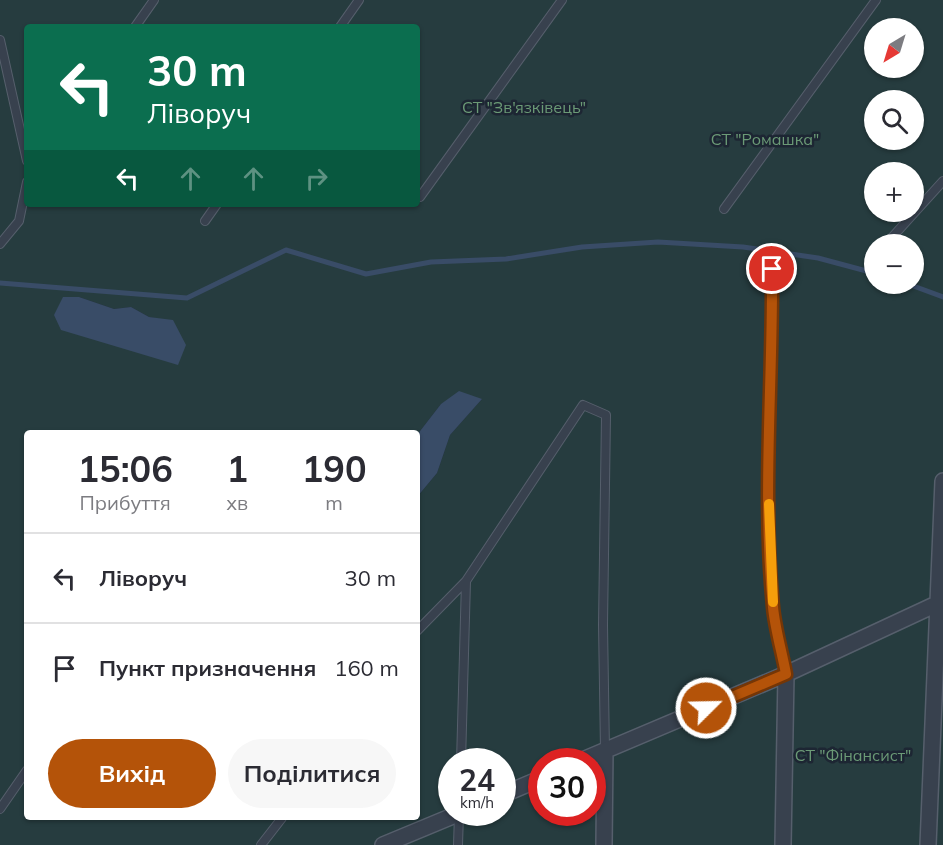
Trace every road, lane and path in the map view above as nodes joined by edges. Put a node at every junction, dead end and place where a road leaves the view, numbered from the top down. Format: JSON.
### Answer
{"nodes":[{"id":1,"x":154,"y":0,"type":"edge"},
{"id":2,"x":359,"y":0,"type":"edge"},
{"id":3,"x":561,"y":0,"type":"edge"},
{"id":4,"x":876,"y":0,"type":"edge"},
{"id":5,"x":137,"y":24,"type":"edge"},
{"id":6,"x":342,"y":24,"type":"edge"},
{"id":7,"x":0,"y":40,"type":"edge"},
{"id":8,"x":24,"y":148,"type":"edge"},
{"id":9,"x":943,"y":181,"type":"edge"},
{"id":10,"x":24,"y":197,"type":"edge"},
{"id":11,"x":420,"y":197,"type":"dead end"},
{"id":12,"x":215,"y":207,"type":"edge"},
{"id":13,"x":724,"y":209,"type":"dead end"},
{"id":14,"x":205,"y":221,"type":"dead end"},
{"id":15,"x":895,"y":234,"type":"edge"},
{"id":16,"x":0,"y":244,"type":"edge"},
{"id":17,"x":772,"y":269,"type":"dead end"},
{"id":18,"x":943,"y":481,"type":"edge"},
{"id":19,"x":466,"y":581,"type":"junction"},
{"id":20,"x":940,"y":603,"type":"edge"},
{"id":21,"x":420,"y":628,"type":"edge"},
{"id":22,"x":786,"y":674,"type":"junction"},
{"id":23,"x":460,"y":748,"type":"edge"},
{"id":24,"x":605,"y":748,"type":"edge"},
{"id":25,"x":606,"y":751,"type":"edge"},
{"id":26,"x":24,"y":774,"type":"edge"},
{"id":27,"x":0,"y":809,"type":"edge"},
{"id":28,"x":280,"y":820,"type":"edge"},
{"id":29,"x":438,"y":822,"type":"edge"},
{"id":30,"x":459,"y":826,"type":"edge"},
{"id":31,"x":604,"y":826,"type":"edge"},
{"id":32,"x":261,"y":845,"type":"edge"},
{"id":33,"x":383,"y":845,"type":"edge"},
{"id":34,"x":458,"y":845,"type":"edge"},
{"id":35,"x":604,"y":845,"type":"edge"},
{"id":36,"x":783,"y":845,"type":"edge"},
{"id":37,"x":928,"y":845,"type":"edge"}],
"edges":[{"from":1,"to":5,"type":"lane"},
{"from":2,"to":6,"type":"lane"},
{"from":3,"to":11,"type":"lane"},
{"from":4,"to":13,"type":"lane"},
{"from":7,"to":8,"type":"lane"},
{"from":9,"to":15,"type":"lane"},
{"from":10,"to":16,"type":"lane"},
{"from":12,"to":14,"type":"lane"},
{"from":17,"to":22,"type":"lane"},
{"from":18,"to":20,"type":"street"},
{"from":19,"to":21,"type":"lane"},
{"from":19,"to":23,"type":"lane"},
{"from":19,"to":24,"type":"lane"},
{"from":20,"to":22,"type":"street"},
{"from":20,"to":37,"type":"street"},
{"from":22,"to":25,"type":"street"},
{"from":22,"to":36,"type":"street"},
{"from":26,"to":27,"type":"lane"},
{"from":28,"to":32,"type":"lane"},
{"from":29,"to":33,"type":"street"},
{"from":30,"to":34,"type":"lane"},
{"from":31,"to":35,"type":"street"}]}
